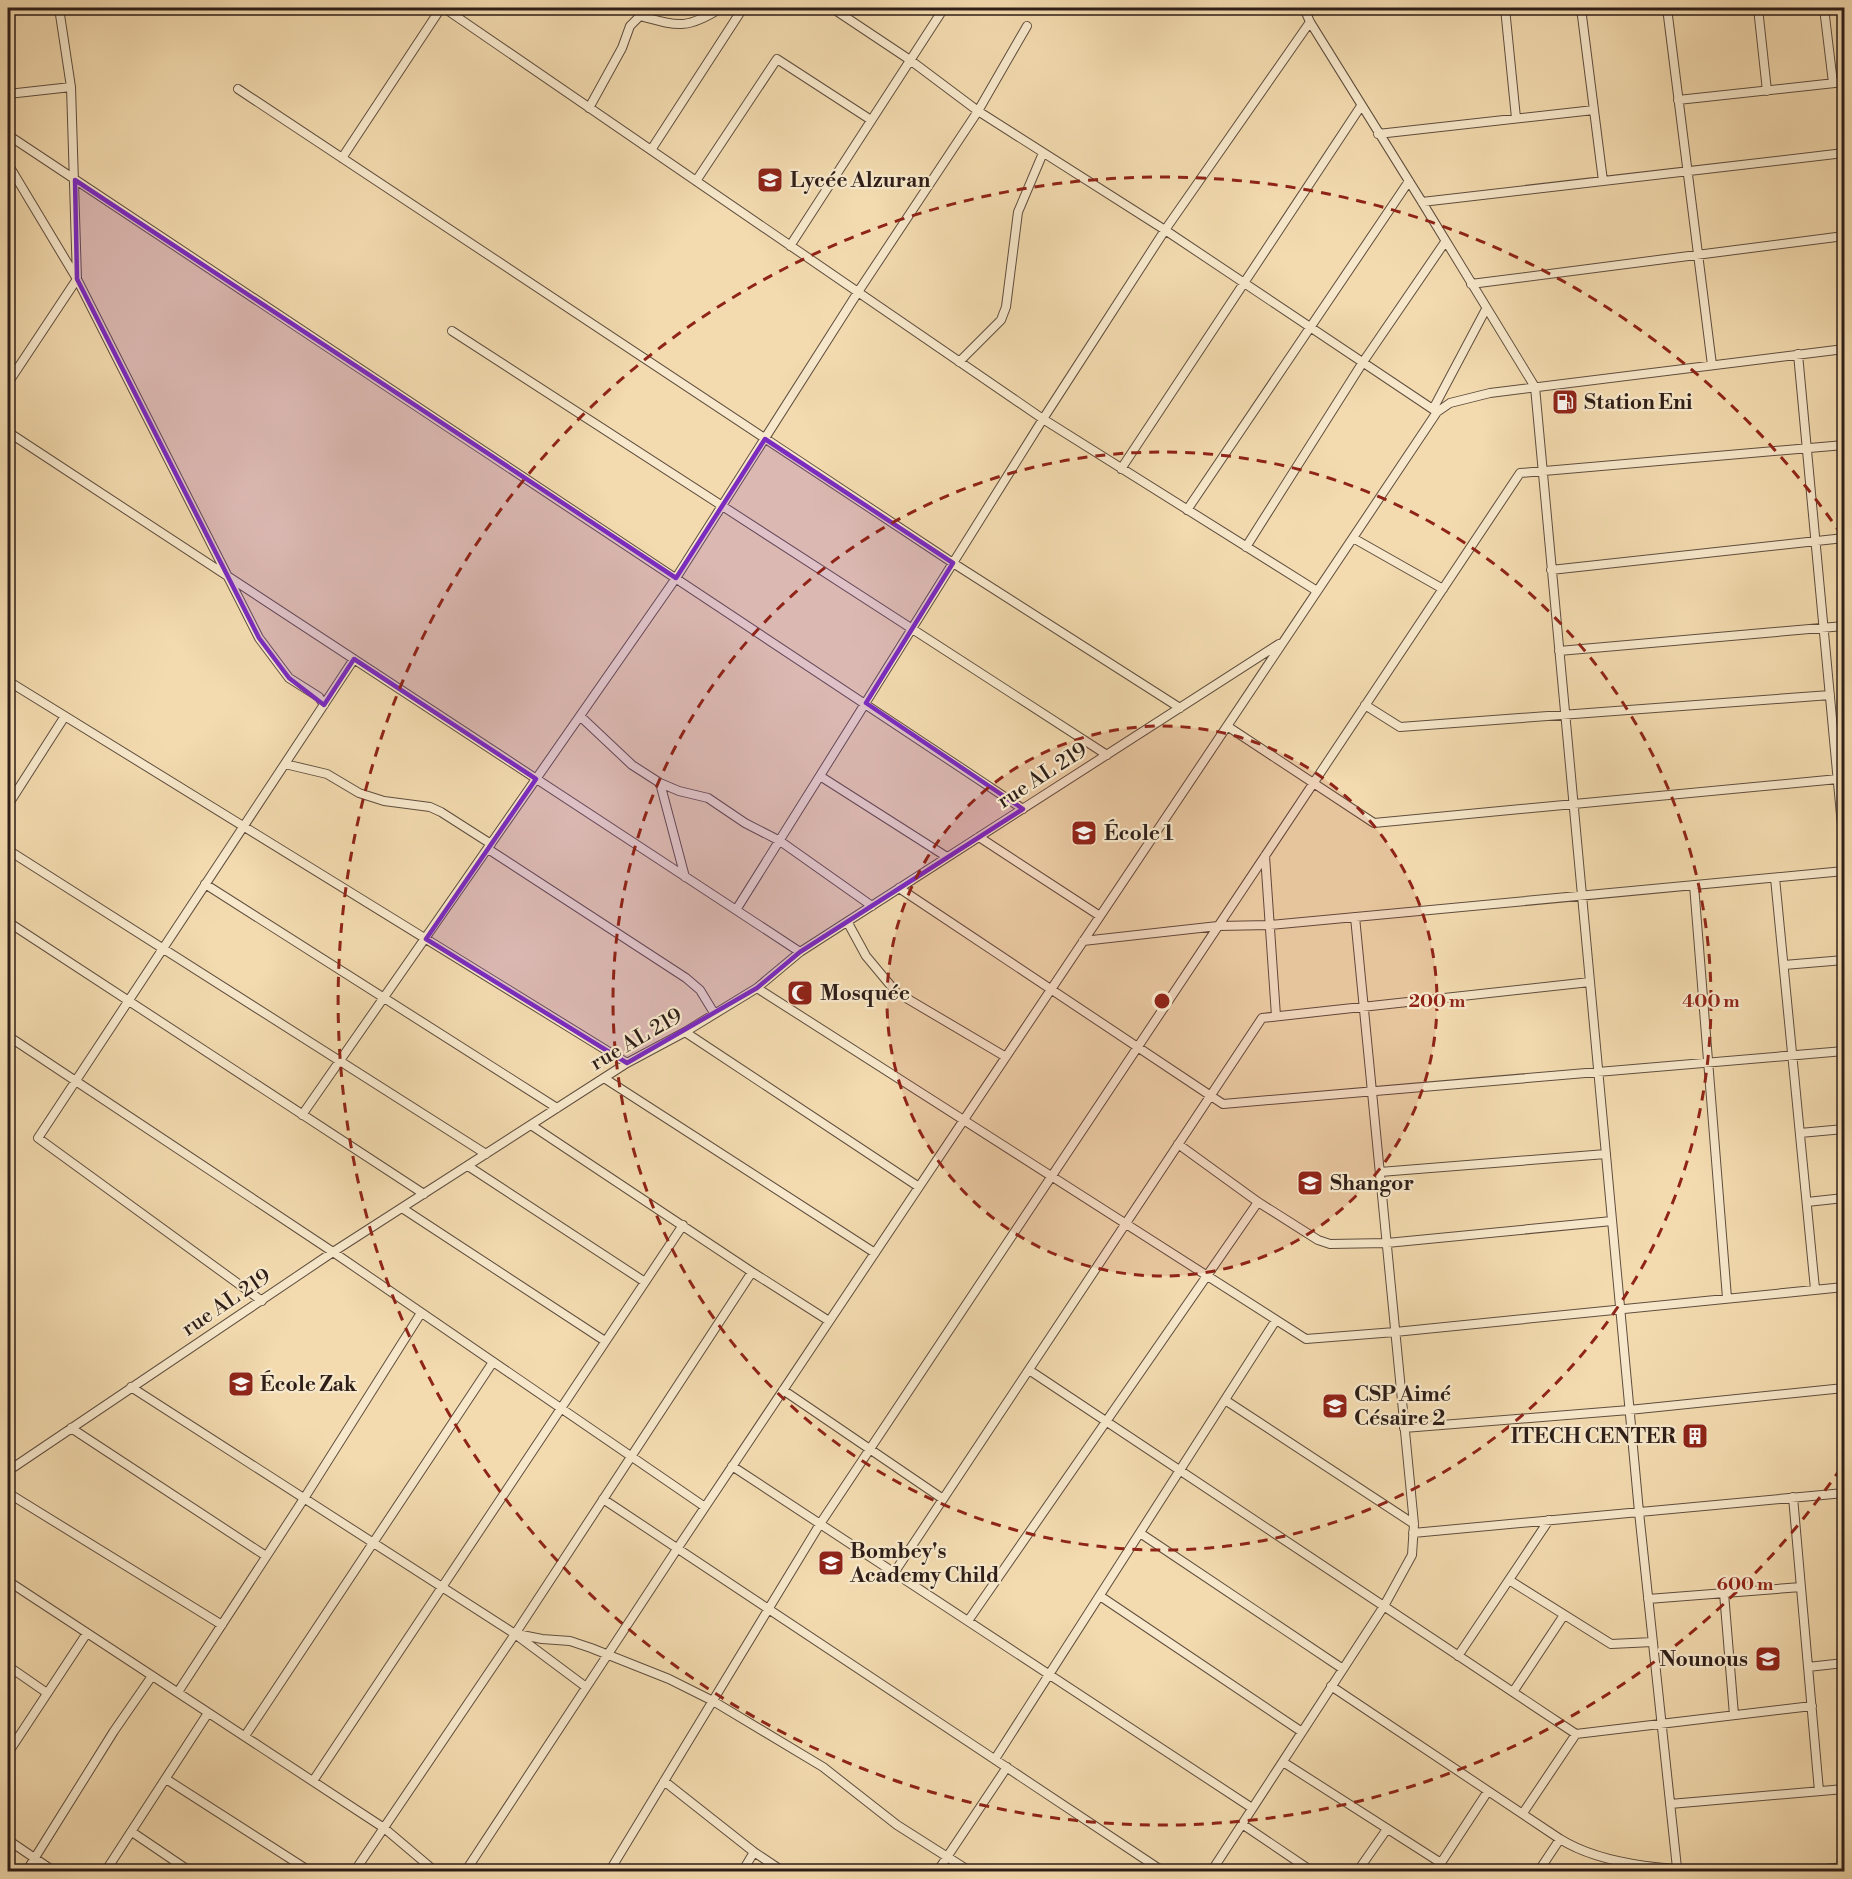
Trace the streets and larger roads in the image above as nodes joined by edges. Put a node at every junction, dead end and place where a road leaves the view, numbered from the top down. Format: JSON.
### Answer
{"nodes":[{"id":1,"x":59,"y":8,"type":"edge"},
{"id":2,"x":443,"y":8,"type":"edge"},
{"id":3,"x":648,"y":8,"type":"edge"},
{"id":4,"x":721,"y":8,"type":"edge"},
{"id":5,"x":743,"y":8,"type":"edge"},
{"id":6,"x":832,"y":8,"type":"edge"},
{"id":7,"x":944,"y":8,"type":"edge"},
{"id":8,"x":1304,"y":8,"type":"edge"},
{"id":9,"x":1505,"y":8,"type":"edge"},
{"id":10,"x":1581,"y":8,"type":"edge"},
{"id":11,"x":1666,"y":8,"type":"edge"},
{"id":12,"x":1758,"y":8,"type":"edge"},
{"id":13,"x":1824,"y":8,"type":"edge"},
{"id":14,"x":640,"y":16,"type":"junction"},
{"id":15,"x":1310,"y":22,"type":"junction"},
{"id":16,"x":1027,"y":27,"type":"dead end"},
{"id":17,"x":910,"y":60,"type":"junction"},
{"id":18,"x":1845,"y":82,"type":"edge"},
{"id":19,"x":1833,"y":83,"type":"junction"},
{"id":20,"x":71,"y":87,"type":"junction"},
{"id":21,"x":238,"y":89,"type":"dead end"},
{"id":22,"x":1767,"y":91,"type":"junction"},
{"id":23,"x":8,"y":94,"type":"edge"},
{"id":24,"x":1678,"y":100,"type":"junction"},
{"id":25,"x":1361,"y":106,"type":"junction"},
{"id":26,"x":590,"y":108,"type":"junction"},
{"id":27,"x":1594,"y":110,"type":"junction"},
{"id":28,"x":978,"y":111,"type":"junction"},
{"id":29,"x":1516,"y":118,"type":"junction"},
{"id":30,"x":871,"y":120,"type":"junction"},
{"id":31,"x":1378,"y":134,"type":"junction"},
{"id":32,"x":8,"y":135,"type":"edge"},
{"id":33,"x":651,"y":150,"type":"junction"},
{"id":34,"x":1043,"y":153,"type":"junction"},
{"id":35,"x":1845,"y":153,"type":"edge"},
{"id":36,"x":342,"y":158,"type":"junction"},
{"id":37,"x":8,"y":164,"type":"edge"},
{"id":38,"x":1688,"y":171,"type":"junction"},
{"id":39,"x":75,"y":180,"type":"junction"},
{"id":40,"x":696,"y":181,"type":"junction"},
{"id":41,"x":1409,"y":181,"type":"junction"},
{"id":42,"x":1603,"y":181,"type":"junction"},
{"id":43,"x":1422,"y":202,"type":"junction"},
{"id":44,"x":1165,"y":230,"type":"junction"},
{"id":45,"x":1845,"y":236,"type":"edge"},
{"id":46,"x":1445,"y":242,"type":"junction"},
{"id":47,"x":790,"y":246,"type":"junction"},
{"id":48,"x":1698,"y":255,"type":"junction"},
{"id":49,"x":77,"y":279,"type":"junction"},
{"id":50,"x":1244,"y":283,"type":"junction"},
{"id":51,"x":1471,"y":284,"type":"junction"},
{"id":52,"x":858,"y":292,"type":"junction"},
{"id":53,"x":1486,"y":309,"type":"junction"},
{"id":54,"x":1310,"y":327,"type":"junction"},
{"id":55,"x":452,"y":331,"type":"dead end"},
{"id":56,"x":1845,"y":349,"type":"edge"},
{"id":57,"x":1798,"y":354,"type":"junction"},
{"id":58,"x":959,"y":362,"type":"junction"},
{"id":59,"x":1363,"y":363,"type":"junction"},
{"id":60,"x":1712,"y":365,"type":"junction"},
{"id":61,"x":8,"y":383,"type":"edge"},
{"id":62,"x":1534,"y":387,"type":"junction"},
{"id":63,"x":1435,"y":410,"type":"junction"},
{"id":64,"x":1043,"y":419,"type":"junction"},
{"id":65,"x":8,"y":432,"type":"edge"},
{"id":66,"x":765,"y":439,"type":"junction"},
{"id":67,"x":1845,"y":445,"type":"edge"},
{"id":68,"x":1807,"y":449,"type":"junction"},
{"id":69,"x":1121,"y":468,"type":"junction"},
{"id":70,"x":1542,"y":471,"type":"junction"},
{"id":71,"x":722,"y":506,"type":"junction"},
{"id":72,"x":1187,"y":510,"type":"junction"},
{"id":73,"x":1353,"y":538,"type":"junction"},
{"id":74,"x":1845,"y":538,"type":"edge"},
{"id":75,"x":1816,"y":541,"type":"junction"},
{"id":76,"x":1246,"y":547,"type":"junction"},
{"id":77,"x":953,"y":563,"type":"junction"},
{"id":78,"x":1551,"y":570,"type":"junction"},
{"id":79,"x":226,"y":576,"type":"junction"},
{"id":80,"x":676,"y":578,"type":"junction"},
{"id":81,"x":1443,"y":589,"type":"junction"},
{"id":82,"x":1317,"y":591,"type":"junction"},
{"id":83,"x":1845,"y":626,"type":"edge"},
{"id":84,"x":1824,"y":627,"type":"junction"},
{"id":85,"x":912,"y":629,"type":"junction"},
{"id":86,"x":1283,"y":641,"type":"junction"},
{"id":87,"x":1559,"y":651,"type":"junction"},
{"id":88,"x":354,"y":659,"type":"junction"},
{"id":89,"x":8,"y":681,"type":"edge"},
{"id":90,"x":1830,"y":695,"type":"junction"},
{"id":91,"x":866,"y":703,"type":"junction"},
{"id":92,"x":324,"y":705,"type":"junction"},
{"id":93,"x":1365,"y":705,"type":"junction"},
{"id":94,"x":1180,"y":708,"type":"junction"},
{"id":95,"x":66,"y":716,"type":"junction"},
{"id":96,"x":580,"y":716,"type":"junction"},
{"id":97,"x":1565,"y":716,"type":"junction"},
{"id":98,"x":1227,"y":726,"type":"junction"},
{"id":99,"x":1107,"y":755,"type":"junction"},
{"id":100,"x":285,"y":764,"type":"junction"},
{"id":101,"x":820,"y":776,"type":"junction"},
{"id":102,"x":536,"y":779,"type":"junction"},
{"id":103,"x":1838,"y":779,"type":"junction"},
{"id":104,"x":660,"y":783,"type":"junction"},
{"id":105,"x":1313,"y":783,"type":"junction"},
{"id":106,"x":1573,"y":804,"type":"junction"},
{"id":107,"x":8,"y":805,"type":"edge"},
{"id":108,"x":1023,"y":809,"type":"junction"},
{"id":109,"x":243,"y":826,"type":"junction"},
{"id":110,"x":979,"y":837,"type":"junction"},
{"id":111,"x":780,"y":841,"type":"junction"},
{"id":112,"x":489,"y":847,"type":"junction"},
{"id":113,"x":1845,"y":847,"type":"edge"},
{"id":114,"x":8,"y":850,"type":"edge"},
{"id":115,"x":1265,"y":856,"type":"junction"},
{"id":116,"x":947,"y":857,"type":"junction"},
{"id":117,"x":1845,"y":871,"type":"edge"},
{"id":118,"x":685,"y":877,"type":"junction"},
{"id":119,"x":1775,"y":878,"type":"junction"},
{"id":120,"x":205,"y":884,"type":"junction"},
{"id":121,"x":1694,"y":885,"type":"junction"},
{"id":122,"x":899,"y":888,"type":"junction"},
{"id":123,"x":1582,"y":896,"type":"junction"},
{"id":124,"x":872,"y":906,"type":"junction"},
{"id":125,"x":736,"y":910,"type":"junction"},
{"id":126,"x":1100,"y":916,"type":"junction"},
{"id":127,"x":1355,"y":917,"type":"junction"},
{"id":128,"x":8,"y":922,"type":"edge"},
{"id":129,"x":848,"y":923,"type":"junction"},
{"id":130,"x":1270,"y":925,"type":"junction"},
{"id":131,"x":1218,"y":926,"type":"junction"},
{"id":132,"x":426,"y":939,"type":"junction"},
{"id":133,"x":1083,"y":941,"type":"junction"},
{"id":134,"x":163,"y":949,"type":"junction"},
{"id":135,"x":800,"y":952,"type":"junction"},
{"id":136,"x":1845,"y":960,"type":"edge"},
{"id":137,"x":1784,"y":965,"type":"junction"},
{"id":138,"x":1590,"y":982,"type":"junction"},
{"id":139,"x":757,"y":988,"type":"junction"},
{"id":140,"x":1052,"y":989,"type":"junction"},
{"id":141,"x":384,"y":998,"type":"junction"},
{"id":142,"x":128,"y":1001,"type":"junction"},
{"id":143,"x":1364,"y":1006,"type":"junction"},
{"id":144,"x":714,"y":1013,"type":"junction"},
{"id":145,"x":1276,"y":1016,"type":"junction"},
{"id":146,"x":685,"y":1032,"type":"junction"},
{"id":147,"x":8,"y":1036,"type":"edge"},
{"id":148,"x":1138,"y":1047,"type":"junction"},
{"id":149,"x":1845,"y":1051,"type":"edge"},
{"id":150,"x":1792,"y":1055,"type":"junction"},
{"id":151,"x":1006,"y":1056,"type":"junction"},
{"id":152,"x":339,"y":1062,"type":"junction"},
{"id":153,"x":1708,"y":1062,"type":"junction"},
{"id":154,"x":627,"y":1063,"type":"junction"},
{"id":155,"x":1598,"y":1072,"type":"junction"},
{"id":156,"x":604,"y":1078,"type":"junction"},
{"id":157,"x":75,"y":1081,"type":"junction"},
{"id":158,"x":1372,"y":1091,"type":"junction"},
{"id":159,"x":1210,"y":1095,"type":"junction"},
{"id":160,"x":557,"y":1108,"type":"junction"},
{"id":161,"x":302,"y":1115,"type":"junction"},
{"id":162,"x":964,"y":1120,"type":"junction"},
{"id":163,"x":531,"y":1125,"type":"junction"},
{"id":164,"x":1845,"y":1129,"type":"edge"},
{"id":165,"x":1800,"y":1133,"type":"junction"},
{"id":166,"x":1178,"y":1144,"type":"junction"},
{"id":167,"x":486,"y":1154,"type":"junction"},
{"id":168,"x":1606,"y":1154,"type":"junction"},
{"id":169,"x":468,"y":1166,"type":"junction"},
{"id":170,"x":1380,"y":1172,"type":"junction"},
{"id":171,"x":1052,"y":1176,"type":"junction"},
{"id":172,"x":919,"y":1186,"type":"junction"},
{"id":173,"x":424,"y":1194,"type":"junction"},
{"id":174,"x":1845,"y":1198,"type":"edge"},
{"id":175,"x":1258,"y":1202,"type":"junction"},
{"id":176,"x":1807,"y":1202,"type":"junction"},
{"id":177,"x":402,"y":1208,"type":"junction"},
{"id":178,"x":1612,"y":1221,"type":"junction"},
{"id":179,"x":1125,"y":1223,"type":"junction"},
{"id":180,"x":683,"y":1225,"type":"junction"},
{"id":181,"x":1387,"y":1243,"type":"junction"},
{"id":182,"x":333,"y":1252,"type":"junction"},
{"id":183,"x":875,"y":1253,"type":"junction"},
{"id":184,"x":752,"y":1272,"type":"junction"},
{"id":185,"x":1207,"y":1276,"type":"junction"},
{"id":186,"x":645,"y":1282,"type":"junction"},
{"id":187,"x":1845,"y":1287,"type":"edge"},
{"id":188,"x":1815,"y":1289,"type":"junction"},
{"id":189,"x":1727,"y":1298,"type":"junction"},
{"id":190,"x":262,"y":1301,"type":"junction"},
{"id":191,"x":1620,"y":1310,"type":"junction"},
{"id":192,"x":421,"y":1313,"type":"junction"},
{"id":193,"x":1276,"y":1320,"type":"junction"},
{"id":194,"x":829,"y":1321,"type":"junction"},
{"id":195,"x":1395,"y":1332,"type":"junction"},
{"id":196,"x":605,"y":1341,"type":"junction"},
{"id":197,"x":493,"y":1362,"type":"junction"},
{"id":198,"x":1029,"y":1370,"type":"junction"},
{"id":199,"x":131,"y":1387,"type":"junction"},
{"id":200,"x":1845,"y":1388,"type":"edge"},
{"id":201,"x":783,"y":1390,"type":"junction"},
{"id":202,"x":1225,"y":1400,"type":"junction"},
{"id":203,"x":561,"y":1408,"type":"junction"},
{"id":204,"x":1629,"y":1410,"type":"junction"},
{"id":205,"x":1107,"y":1422,"type":"junction"},
{"id":206,"x":71,"y":1428,"type":"junction"},
{"id":207,"x":1404,"y":1428,"type":"junction"},
{"id":208,"x":870,"y":1449,"type":"junction"},
{"id":209,"x":631,"y":1456,"type":"junction"},
{"id":210,"x":732,"y":1466,"type":"junction"},
{"id":211,"x":1180,"y":1470,"type":"junction"},
{"id":212,"x":8,"y":1471,"type":"edge"},
{"id":213,"x":8,"y":1493,"type":"edge"},
{"id":214,"x":1845,"y":1493,"type":"edge"},
{"id":215,"x":305,"y":1497,"type":"junction"},
{"id":216,"x":1793,"y":1497,"type":"junction"},
{"id":217,"x":603,"y":1499,"type":"junction"},
{"id":218,"x":943,"y":1499,"type":"junction"},
{"id":219,"x":705,"y":1507,"type":"junction"},
{"id":220,"x":1639,"y":1512,"type":"junction"},
{"id":221,"x":1549,"y":1520,"type":"junction"},
{"id":222,"x":820,"y":1524,"type":"junction"},
{"id":223,"x":1414,"y":1528,"type":"junction"},
{"id":224,"x":1140,"y":1533,"type":"junction"},
{"id":225,"x":374,"y":1542,"type":"junction"},
{"id":226,"x":677,"y":1548,"type":"junction"},
{"id":227,"x":266,"y":1556,"type":"junction"},
{"id":228,"x":894,"y":1573,"type":"junction"},
{"id":229,"x":1509,"y":1580,"type":"junction"},
{"id":230,"x":8,"y":1581,"type":"edge"},
{"id":231,"x":442,"y":1586,"type":"junction"},
{"id":232,"x":1801,"y":1587,"type":"junction"},
{"id":233,"x":1724,"y":1593,"type":"junction"},
{"id":234,"x":1100,"y":1596,"type":"junction"},
{"id":235,"x":1648,"y":1599,"type":"junction"},
{"id":236,"x":1384,"y":1606,"type":"junction"},
{"id":237,"x":768,"y":1609,"type":"junction"},
{"id":238,"x":1564,"y":1615,"type":"junction"},
{"id":239,"x":968,"y":1622,"type":"junction"},
{"id":240,"x":222,"y":1625,"type":"junction"},
{"id":241,"x":87,"y":1633,"type":"junction"},
{"id":242,"x":515,"y":1634,"type":"junction"},
{"id":243,"x":1653,"y":1642,"type":"junction"},
{"id":244,"x":608,"y":1653,"type":"junction"},
{"id":245,"x":1458,"y":1656,"type":"junction"},
{"id":246,"x":1845,"y":1663,"type":"edge"},
{"id":247,"x":8,"y":1666,"type":"edge"},
{"id":248,"x":1808,"y":1666,"type":"junction"},
{"id":249,"x":1343,"y":1669,"type":"junction"},
{"id":250,"x":1049,"y":1674,"type":"junction"},
{"id":251,"x":152,"y":1676,"type":"junction"},
{"id":252,"x":1331,"y":1686,"type":"junction"},
{"id":253,"x":586,"y":1687,"type":"junction"},
{"id":254,"x":178,"y":1692,"type":"junction"},
{"id":255,"x":1514,"y":1692,"type":"junction"},
{"id":256,"x":47,"y":1693,"type":"junction"},
{"id":257,"x":713,"y":1701,"type":"junction"},
{"id":258,"x":1812,"y":1706,"type":"junction"},
{"id":259,"x":208,"y":1713,"type":"junction"},
{"id":260,"x":1734,"y":1715,"type":"junction"},
{"id":261,"x":1662,"y":1724,"type":"junction"},
{"id":262,"x":1302,"y":1732,"type":"junction"},
{"id":263,"x":1576,"y":1734,"type":"junction"},
{"id":264,"x":245,"y":1736,"type":"junction"},
{"id":265,"x":8,"y":1750,"type":"edge"},
{"id":266,"x":995,"y":1759,"type":"junction"},
{"id":267,"x":1282,"y":1762,"type":"junction"},
{"id":268,"x":1007,"y":1767,"type":"junction"},
{"id":269,"x":166,"y":1779,"type":"junction"},
{"id":270,"x":313,"y":1781,"type":"junction"},
{"id":271,"x":664,"y":1781,"type":"junction"},
{"id":272,"x":1845,"y":1789,"type":"edge"},
{"id":273,"x":1488,"y":1791,"type":"junction"},
{"id":274,"x":1819,"y":1791,"type":"junction"},
{"id":275,"x":1670,"y":1804,"type":"junction"},
{"id":276,"x":1252,"y":1808,"type":"junction"},
{"id":277,"x":1523,"y":1813,"type":"junction"},
{"id":278,"x":1242,"y":1824,"type":"junction"},
{"id":279,"x":384,"y":1828,"type":"junction"},
{"id":280,"x":1387,"y":1829,"type":"junction"},
{"id":281,"x":132,"y":1832,"type":"junction"},
{"id":282,"x":1560,"y":1839,"type":"junction"},
{"id":283,"x":8,"y":1840,"type":"edge"},
{"id":284,"x":754,"y":1852,"type":"junction"},
{"id":285,"x":947,"y":1856,"type":"junction"},
{"id":286,"x":35,"y":1858,"type":"junction"},
{"id":287,"x":1441,"y":1863,"type":"junction"},
{"id":288,"x":1677,"y":1868,"type":"junction"},
{"id":289,"x":1845,"y":1868,"type":"edge"},
{"id":290,"x":1707,"y":1871,"type":"edge"},
{"id":291,"x":26,"y":1872,"type":"edge"},
{"id":292,"x":55,"y":1872,"type":"edge"},
{"id":293,"x":105,"y":1872,"type":"edge"},
{"id":294,"x":191,"y":1872,"type":"edge"},
{"id":295,"x":311,"y":1872,"type":"edge"},
{"id":296,"x":354,"y":1872,"type":"edge"},
{"id":297,"x":436,"y":1872,"type":"edge"},
{"id":298,"x":465,"y":1872,"type":"edge"},
{"id":299,"x":609,"y":1872,"type":"edge"},
{"id":300,"x":742,"y":1872,"type":"edge"},
{"id":301,"x":784,"y":1872,"type":"edge"},
{"id":302,"x":937,"y":1872,"type":"edge"},
{"id":303,"x":971,"y":1872,"type":"edge"},
{"id":304,"x":1164,"y":1872,"type":"edge"},
{"id":305,"x":1211,"y":1872,"type":"edge"},
{"id":306,"x":1313,"y":1872,"type":"edge"},
{"id":307,"x":1357,"y":1872,"type":"edge"},
{"id":308,"x":1435,"y":1872,"type":"edge"},
{"id":309,"x":1538,"y":1872,"type":"edge"},
{"id":310,"x":1758,"y":1872,"type":"edge"},
{"id":311,"x":1796,"y":1872,"type":"edge"}],
"edges":[{"from":1,"to":20,"type":"street"},
{"from":2,"to":26,"type":"street"},
{"from":2,"to":36,"type":"street"},
{"from":3,"to":14,"type":"street"},
{"from":4,"to":14,"type":"street"},
{"from":5,"to":33,"type":"street"},
{"from":6,"to":17,"type":"street"},
{"from":7,"to":17,"type":"street"},
{"from":8,"to":15,"type":"street"},
{"from":9,"to":29,"type":"street"},
{"from":10,"to":27,"type":"street"},
{"from":11,"to":24,"type":"street"},
{"from":12,"to":22,"type":"street"},
{"from":13,"to":19,"type":"street"},
{"from":14,"to":26,"type":"street"},
{"from":15,"to":25,"type":"street"},
{"from":15,"to":44,"type":"street"},
{"from":16,"to":28,"type":"street"},
{"from":17,"to":28,"type":"street"},
{"from":17,"to":30,"type":"street"},
{"from":18,"to":19,"type":"street"},
{"from":19,"to":22,"type":"street"},
{"from":20,"to":23,"type":"street"},
{"from":20,"to":39,"type":"street"},
{"from":21,"to":36,"type":"street"},
{"from":22,"to":24,"type":"street"},
{"from":24,"to":38,"type":"street"},
{"from":25,"to":31,"type":"street"},
{"from":25,"to":50,"type":"street"},
{"from":26,"to":33,"type":"street"},
{"from":27,"to":29,"type":"street"},
{"from":27,"to":42,"type":"street"},
{"from":28,"to":34,"type":"street"},
{"from":28,"to":52,"type":"street"},
{"from":29,"to":31,"type":"street"},
{"from":30,"to":40,"type":"street"},
{"from":30,"to":47,"type":"street"},
{"from":31,"to":41,"type":"street"},
{"from":32,"to":39,"type":"street"},
{"from":33,"to":40,"type":"street"},
{"from":34,"to":44,"type":"street"},
{"from":34,"to":58,"type":"street"},
{"from":35,"to":38,"type":"street"},
{"from":36,"to":66,"type":"street"},
{"from":37,"to":49,"type":"street"},
{"from":38,"to":42,"type":"street"},
{"from":38,"to":48,"type":"street"},
{"from":39,"to":49,"type":"street"},
{"from":39,"to":80,"type":"street"},
{"from":40,"to":47,"type":"street"},
{"from":41,"to":43,"type":"street"},
{"from":41,"to":54,"type":"street"},
{"from":42,"to":43,"type":"street"},
{"from":43,"to":46,"type":"street"},
{"from":44,"to":50,"type":"street"},
{"from":44,"to":64,"type":"street"},
{"from":45,"to":48,"type":"street"},
{"from":46,"to":51,"type":"street"},
{"from":46,"to":59,"type":"street"},
{"from":47,"to":52,"type":"street"},
{"from":48,"to":51,"type":"street"},
{"from":48,"to":60,"type":"street"},
{"from":49,"to":61,"type":"street"},
{"from":49,"to":79,"type":"street"},
{"from":50,"to":54,"type":"street"},
{"from":50,"to":69,"type":"street"},
{"from":51,"to":53,"type":"street"},
{"from":52,"to":58,"type":"street"},
{"from":52,"to":66,"type":"street"},
{"from":53,"to":62,"type":"street"},
{"from":53,"to":63,"type":"street"},
{"from":54,"to":59,"type":"street"},
{"from":54,"to":72,"type":"street"},
{"from":55,"to":71,"type":"street"},
{"from":56,"to":57,"type":"street"},
{"from":57,"to":60,"type":"street"},
{"from":57,"to":68,"type":"street"},
{"from":58,"to":64,"type":"street"},
{"from":59,"to":63,"type":"street"},
{"from":59,"to":76,"type":"street"},
{"from":60,"to":62,"type":"street"},
{"from":62,"to":63,"type":"street"},
{"from":62,"to":70,"type":"street"},
{"from":63,"to":73,"type":"street"},
{"from":64,"to":69,"type":"street"},
{"from":64,"to":77,"type":"street"},
{"from":65,"to":79,"type":"street"},
{"from":66,"to":71,"type":"street"},
{"from":66,"to":77,"type":"street"},
{"from":67,"to":68,"type":"street"},
{"from":68,"to":70,"type":"street"},
{"from":68,"to":75,"type":"street"},
{"from":69,"to":72,"type":"street"},
{"from":70,"to":78,"type":"street"},
{"from":70,"to":81,"type":"street"},
{"from":71,"to":80,"type":"street"},
{"from":71,"to":85,"type":"street"},
{"from":72,"to":76,"type":"street"},
{"from":73,"to":81,"type":"street"},
{"from":73,"to":82,"type":"street"},
{"from":74,"to":75,"type":"street"},
{"from":75,"to":78,"type":"street"},
{"from":75,"to":84,"type":"street"},
{"from":76,"to":82,"type":"street"},
{"from":77,"to":85,"type":"street"},
{"from":77,"to":94,"type":"street"},
{"from":78,"to":87,"type":"street"},
{"from":79,"to":88,"type":"street"},
{"from":79,"to":92,"type":"street"},
{"from":80,"to":91,"type":"street"},
{"from":80,"to":96,"type":"street"},
{"from":81,"to":93,"type":"street"},
{"from":82,"to":86,"type":"street"},
{"from":83,"to":84,"type":"street"},
{"from":84,"to":87,"type":"street"},
{"from":84,"to":90,"type":"street"},
{"from":85,"to":91,"type":"street"},
{"from":85,"to":99,"type":"street"},
{"from":86,"to":94,"type":"street","name":"rue AL 219"},
{"from":86,"to":98,"type":"street"},
{"from":87,"to":97,"type":"street"},
{"from":88,"to":92,"type":"street"},
{"from":88,"to":102,"type":"street"},
{"from":89,"to":95,"type":"street"},
{"from":90,"to":97,"type":"street"},
{"from":90,"to":103,"type":"street"},
{"from":91,"to":101,"type":"street"},
{"from":91,"to":108,"type":"street"},
{"from":92,"to":100,"type":"street"},
{"from":93,"to":97,"type":"street"},
{"from":93,"to":105,"type":"street"},
{"from":94,"to":99,"type":"street","name":"rue AL 219"},
{"from":95,"to":107,"type":"street"},
{"from":95,"to":109,"type":"street"},
{"from":96,"to":102,"type":"street"},
{"from":96,"to":104,"type":"street"},
{"from":97,"to":106,"type":"street"},
{"from":98,"to":105,"type":"street"},
{"from":98,"to":126,"type":"street"},
{"from":99,"to":108,"type":"street","name":"rue AL 219"},
{"from":100,"to":109,"type":"street"},
{"from":100,"to":112,"type":"street"},
{"from":101,"to":111,"type":"street"},
{"from":101,"to":116,"type":"street"},
{"from":102,"to":112,"type":"street"},
{"from":102,"to":118,"type":"street"},
{"from":103,"to":106,"type":"street"},
{"from":103,"to":113,"type":"street"},
{"from":104,"to":111,"type":"street"},
{"from":104,"to":118,"type":"street"},
{"from":105,"to":106,"type":"street"},
{"from":105,"to":115,"type":"street"},
{"from":106,"to":123,"type":"street"},
{"from":108,"to":110,"type":"street","name":"rue AL 219"},
{"from":109,"to":120,"type":"street"},
{"from":109,"to":132,"type":"street"},
{"from":110,"to":116,"type":"street","name":"rue AL 219"},
{"from":110,"to":126,"type":"street"},
{"from":111,"to":124,"type":"street"},
{"from":111,"to":125,"type":"street"},
{"from":112,"to":132,"type":"street"},
{"from":112,"to":144,"type":"street"},
{"from":114,"to":134,"type":"street"},
{"from":115,"to":130,"type":"street"},
{"from":115,"to":131,"type":"street"},
{"from":116,"to":122,"type":"street","name":"rue AL 219"},
{"from":117,"to":119,"type":"street"},
{"from":118,"to":125,"type":"street"},
{"from":119,"to":121,"type":"street"},
{"from":119,"to":137,"type":"street"},
{"from":120,"to":134,"type":"street"},
{"from":120,"to":141,"type":"street"},
{"from":121,"to":123,"type":"street"},
{"from":121,"to":153,"type":"street"},
{"from":122,"to":124,"type":"street","name":"rue AL 219"},
{"from":122,"to":140,"type":"street"},
{"from":123,"to":127,"type":"street"},
{"from":123,"to":138,"type":"street"},
{"from":124,"to":129,"type":"street","name":"rue AL 219"},
{"from":125,"to":135,"type":"street"},
{"from":126,"to":133,"type":"street"},
{"from":127,"to":130,"type":"street"},
{"from":127,"to":143,"type":"street"},
{"from":128,"to":142,"type":"street"},
{"from":129,"to":135,"type":"street","name":"rue AL 219"},
{"from":129,"to":151,"type":"street"},
{"from":130,"to":131,"type":"street"},
{"from":130,"to":145,"type":"street"},
{"from":131,"to":133,"type":"street"},
{"from":131,"to":148,"type":"street"},
{"from":132,"to":141,"type":"street"},
{"from":132,"to":154,"type":"street"},
{"from":133,"to":140,"type":"street"},
{"from":134,"to":142,"type":"street"},
{"from":134,"to":152,"type":"street"},
{"from":135,"to":139,"type":"street","name":"rue AL 219"},
{"from":136,"to":137,"type":"street"},
{"from":137,"to":150,"type":"street"},
{"from":138,"to":143,"type":"street"},
{"from":138,"to":155,"type":"street"},
{"from":139,"to":144,"type":"street","name":"rue AL 219"},
{"from":139,"to":162,"type":"street"},
{"from":140,"to":148,"type":"street"},
{"from":140,"to":151,"type":"street"},
{"from":141,"to":152,"type":"street"},
{"from":141,"to":160,"type":"street"},
{"from":142,"to":157,"type":"street"},
{"from":142,"to":161,"type":"street"},
{"from":143,"to":145,"type":"street"},
{"from":143,"to":158,"type":"street"},
{"from":144,"to":146,"type":"street","name":"rue AL 219"},
{"from":145,"to":159,"type":"street"},
{"from":146,"to":154,"type":"street","name":"rue AL 219"},
{"from":146,"to":172,"type":"street"},
{"from":147,"to":157,"type":"street"},
{"from":148,"to":159,"type":"street"},
{"from":148,"to":171,"type":"street"},
{"from":149,"to":150,"type":"street"},
{"from":150,"to":153,"type":"street"},
{"from":150,"to":165,"type":"street"},
{"from":151,"to":162,"type":"street"},
{"from":152,"to":161,"type":"street"},
{"from":152,"to":167,"type":"street"},
{"from":153,"to":155,"type":"street"},
{"from":153,"to":189,"type":"street"},
{"from":154,"to":156,"type":"street","name":"rue AL 219"},
{"from":155,"to":158,"type":"street"},
{"from":155,"to":168,"type":"street"},
{"from":156,"to":160,"type":"street","name":"rue AL 219"},
{"from":156,"to":183,"type":"street"},
{"from":157,"to":182,"type":"street"},
{"from":157,"to":190,"type":"street"},
{"from":158,"to":159,"type":"street"},
{"from":158,"to":170,"type":"street"},
{"from":159,"to":166,"type":"street"},
{"from":160,"to":163,"type":"street","name":"rue AL 219"},
{"from":161,"to":173,"type":"street"},
{"from":162,"to":171,"type":"street"},
{"from":162,"to":172,"type":"street"},
{"from":163,"to":167,"type":"street","name":"rue AL 219"},
{"from":163,"to":180,"type":"street"},
{"from":164,"to":165,"type":"street"},
{"from":165,"to":176,"type":"street"},
{"from":166,"to":175,"type":"street"},
{"from":166,"to":179,"type":"street"},
{"from":167,"to":169,"type":"street","name":"rue AL 219"},
{"from":168,"to":170,"type":"street"},
{"from":168,"to":178,"type":"street"},
{"from":169,"to":173,"type":"street","name":"rue AL 219"},
{"from":169,"to":186,"type":"street"},
{"from":170,"to":181,"type":"street"},
{"from":171,"to":179,"type":"street"},
{"from":171,"to":208,"type":"street"},
{"from":172,"to":183,"type":"street"},
{"from":173,"to":177,"type":"street","name":"rue AL 219"},
{"from":174,"to":176,"type":"street"},
{"from":175,"to":181,"type":"street"},
{"from":175,"to":185,"type":"street"},
{"from":176,"to":188,"type":"street"},
{"from":177,"to":182,"type":"street","name":"rue AL 219"},
{"from":177,"to":196,"type":"street"},
{"from":178,"to":181,"type":"street"},
{"from":178,"to":191,"type":"street"},
{"from":179,"to":185,"type":"street"},
{"from":179,"to":198,"type":"street"},
{"from":180,"to":184,"type":"street"},
{"from":180,"to":186,"type":"street"},
{"from":181,"to":195,"type":"street"},
{"from":182,"to":190,"type":"street","name":"rue AL 219"},
{"from":182,"to":192,"type":"street"},
{"from":183,"to":194,"type":"street"},
{"from":184,"to":194,"type":"street"},
{"from":184,"to":209,"type":"street"},
{"from":185,"to":193,"type":"street"},
{"from":185,"to":205,"type":"street"},
{"from":186,"to":196,"type":"street"},
{"from":187,"to":188,"type":"street"},
{"from":188,"to":189,"type":"street"},
{"from":189,"to":191,"type":"street"},
{"from":190,"to":199,"type":"street","name":"rue AL 219"},
{"from":191,"to":195,"type":"street"},
{"from":191,"to":204,"type":"street"},
{"from":192,"to":197,"type":"street"},
{"from":192,"to":215,"type":"street"},
{"from":193,"to":195,"type":"street"},
{"from":193,"to":202,"type":"street"},
{"from":194,"to":201,"type":"street"},
{"from":195,"to":207,"type":"street"},
{"from":196,"to":203,"type":"street"},
{"from":197,"to":203,"type":"street"},
{"from":197,"to":225,"type":"street"},
{"from":198,"to":205,"type":"street"},
{"from":198,"to":218,"type":"street"},
{"from":199,"to":206,"type":"street","name":"rue AL 219"},
{"from":199,"to":215,"type":"street"},
{"from":200,"to":204,"type":"street"},
{"from":201,"to":208,"type":"street"},
{"from":201,"to":210,"type":"street"},
{"from":202,"to":211,"type":"street"},
{"from":202,"to":223,"type":"street"},
{"from":203,"to":209,"type":"street"},
{"from":203,"to":231,"type":"street"},
{"from":204,"to":207,"type":"street"},
{"from":204,"to":220,"type":"street"},
{"from":205,"to":211,"type":"street"},
{"from":205,"to":239,"type":"street"},
{"from":206,"to":212,"type":"street","name":"rue AL 219"},
{"from":206,"to":227,"type":"street"},
{"from":207,"to":223,"type":"street"},
{"from":208,"to":218,"type":"street"},
{"from":208,"to":222,"type":"street"},
{"from":209,"to":217,"type":"street"},
{"from":209,"to":219,"type":"street"},
{"from":210,"to":219,"type":"street"},
{"from":210,"to":222,"type":"street"},
{"from":211,"to":224,"type":"street"},
{"from":211,"to":236,"type":"street"},
{"from":213,"to":240,"type":"street"},
{"from":214,"to":216,"type":"street"},
{"from":215,"to":225,"type":"street"},
{"from":215,"to":227,"type":"street"},
{"from":216,"to":220,"type":"street"},
{"from":216,"to":232,"type":"street"},
{"from":217,"to":226,"type":"street"},
{"from":217,"to":242,"type":"street"},
{"from":218,"to":228,"type":"street"},
{"from":219,"to":226,"type":"street"},
{"from":220,"to":221,"type":"street"},
{"from":220,"to":235,"type":"street"},
{"from":221,"to":223,"type":"street"},
{"from":221,"to":229,"type":"street"},
{"from":222,"to":228,"type":"street"},
{"from":222,"to":237,"type":"street"},
{"from":223,"to":236,"type":"street"},
{"from":224,"to":234,"type":"street"},
{"from":224,"to":249,"type":"street"},
{"from":225,"to":231,"type":"street"},
{"from":225,"to":264,"type":"street"},
{"from":226,"to":237,"type":"street"},
{"from":226,"to":244,"type":"street"},
{"from":227,"to":240,"type":"street"},
{"from":228,"to":239,"type":"street"},
{"from":229,"to":238,"type":"street"},
{"from":229,"to":245,"type":"street"},
{"from":230,"to":241,"type":"street"},
{"from":231,"to":242,"type":"street"},
{"from":231,"to":270,"type":"street"},
{"from":232,"to":233,"type":"street"},
{"from":232,"to":248,"type":"street"},
{"from":233,"to":235,"type":"street"},
{"from":233,"to":260,"type":"street"},
{"from":234,"to":250,"type":"street"},
{"from":234,"to":262,"type":"street"},
{"from":235,"to":243,"type":"street"},
{"from":236,"to":245,"type":"street"},
{"from":236,"to":249,"type":"street"},
{"from":237,"to":257,"type":"street"},
{"from":237,"to":266,"type":"street"},
{"from":238,"to":243,"type":"street"},
{"from":238,"to":255,"type":"street"},
{"from":239,"to":250,"type":"street"},
{"from":240,"to":254,"type":"street"},
{"from":241,"to":251,"type":"street"},
{"from":241,"to":256,"type":"street"},
{"from":242,"to":244,"type":"street"},
{"from":242,"to":253,"type":"street"},
{"from":242,"to":279,"type":"street"},
{"from":243,"to":261,"type":"street"},
{"from":244,"to":253,"type":"street"},
{"from":244,"to":257,"type":"street"},
{"from":245,"to":255,"type":"street"},
{"from":246,"to":248,"type":"street"},
{"from":247,"to":256,"type":"street"},
{"from":248,"to":258,"type":"street"},
{"from":249,"to":252,"type":"street"},
{"from":250,"to":266,"type":"street"},
{"from":250,"to":276,"type":"street"},
{"from":251,"to":254,"type":"street"},
{"from":251,"to":286,"type":"street"},
{"from":252,"to":262,"type":"street"},
{"from":252,"to":273,"type":"street"},
{"from":253,"to":298,"type":"street"},
{"from":254,"to":259,"type":"street"},
{"from":255,"to":263,"type":"street"},
{"from":256,"to":265,"type":"street"},
{"from":257,"to":271,"type":"street"},
{"from":257,"to":285,"type":"street"},
{"from":258,"to":260,"type":"street"},
{"from":258,"to":274,"type":"street"},
{"from":259,"to":264,"type":"street"},
{"from":259,"to":269,"type":"street"},
{"from":260,"to":261,"type":"street"},
{"from":261,"to":263,"type":"street"},
{"from":261,"to":275,"type":"street"},
{"from":262,"to":267,"type":"street"},
{"from":263,"to":277,"type":"street"},
{"from":264,"to":270,"type":"street"},
{"from":266,"to":268,"type":"street"},
{"from":267,"to":276,"type":"street"},
{"from":267,"to":280,"type":"street"},
{"from":268,"to":285,"type":"street"},
{"from":268,"to":304,"type":"street"},
{"from":269,"to":281,"type":"street"},
{"from":269,"to":295,"type":"street"},
{"from":270,"to":279,"type":"street"},
{"from":271,"to":284,"type":"street"},
{"from":271,"to":299,"type":"street"},
{"from":272,"to":274,"type":"street"},
{"from":273,"to":277,"type":"street"},
{"from":273,"to":287,"type":"street"},
{"from":274,"to":275,"type":"street"},
{"from":275,"to":288,"type":"street"},
{"from":276,"to":278,"type":"street"},
{"from":277,"to":282,"type":"street"},
{"from":278,"to":305,"type":"street"},
{"from":278,"to":306,"type":"street"},
{"from":279,"to":296,"type":"street"},
{"from":279,"to":297,"type":"street"},
{"from":280,"to":287,"type":"street"},
{"from":280,"to":307,"type":"street"},
{"from":281,"to":293,"type":"street"},
{"from":281,"to":294,"type":"street"},
{"from":282,"to":288,"type":"street"},
{"from":282,"to":309,"type":"street"},
{"from":283,"to":286,"type":"street"},
{"from":284,"to":300,"type":"street"},
{"from":284,"to":301,"type":"street"},
{"from":285,"to":302,"type":"street"},
{"from":285,"to":303,"type":"street"},
{"from":286,"to":291,"type":"street"},
{"from":286,"to":292,"type":"street"},
{"from":287,"to":308,"type":"street"},
{"from":288,"to":290,"type":"street"},
{"from":289,"to":311,"type":"street"},
{"from":290,"to":310,"type":"street"}]}
